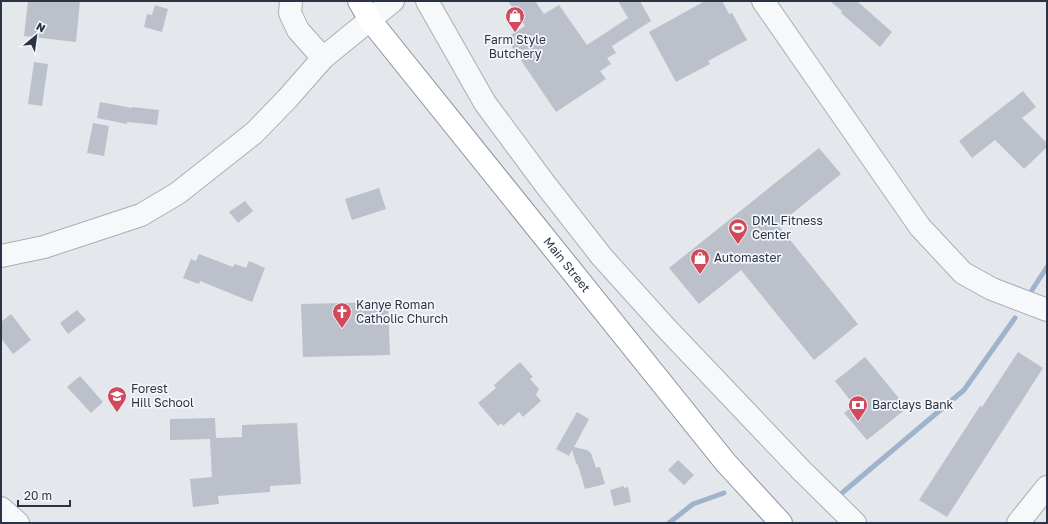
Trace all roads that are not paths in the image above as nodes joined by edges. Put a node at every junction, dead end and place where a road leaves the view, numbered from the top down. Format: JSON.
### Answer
{"nodes":[{"id":1,"x":291,"y":1,"type":"edge"},
{"id":2,"x":359,"y":1,"type":"edge"},
{"id":3,"x":393,"y":1,"type":"edge"},
{"id":4,"x":428,"y":1,"type":"edge"},
{"id":5,"x":763,"y":1,"type":"edge"},
{"id":6,"x":370,"y":20,"type":"junction"},
{"id":7,"x":323,"y":58,"type":"junction"},
{"id":8,"x":1,"y":256,"type":"edge"},
{"id":9,"x":1047,"y":310,"type":"edge"},
{"id":10,"x":1047,"y":487,"type":"edge"},
{"id":11,"x":1,"y":508,"type":"edge"},
{"id":12,"x":851,"y":518,"type":"edge"},
{"id":13,"x":18,"y":523,"type":"edge"},
{"id":14,"x":780,"y":523,"type":"edge"},
{"id":15,"x":1018,"y":523,"type":"edge"}],
"edges":[{"from":1,"to":7,"type":"street"},
{"from":2,"to":6,"type":"highway","name":"Main Street"},
{"from":3,"to":6,"type":"street"},
{"from":4,"to":12,"type":"street"},
{"from":5,"to":9,"type":"street"},
{"from":6,"to":7,"type":"street"},
{"from":6,"to":14,"type":"highway","name":"Main Street"},
{"from":7,"to":8,"type":"street"},
{"from":10,"to":15,"type":"street"},
{"from":11,"to":13,"type":"street"}]}
